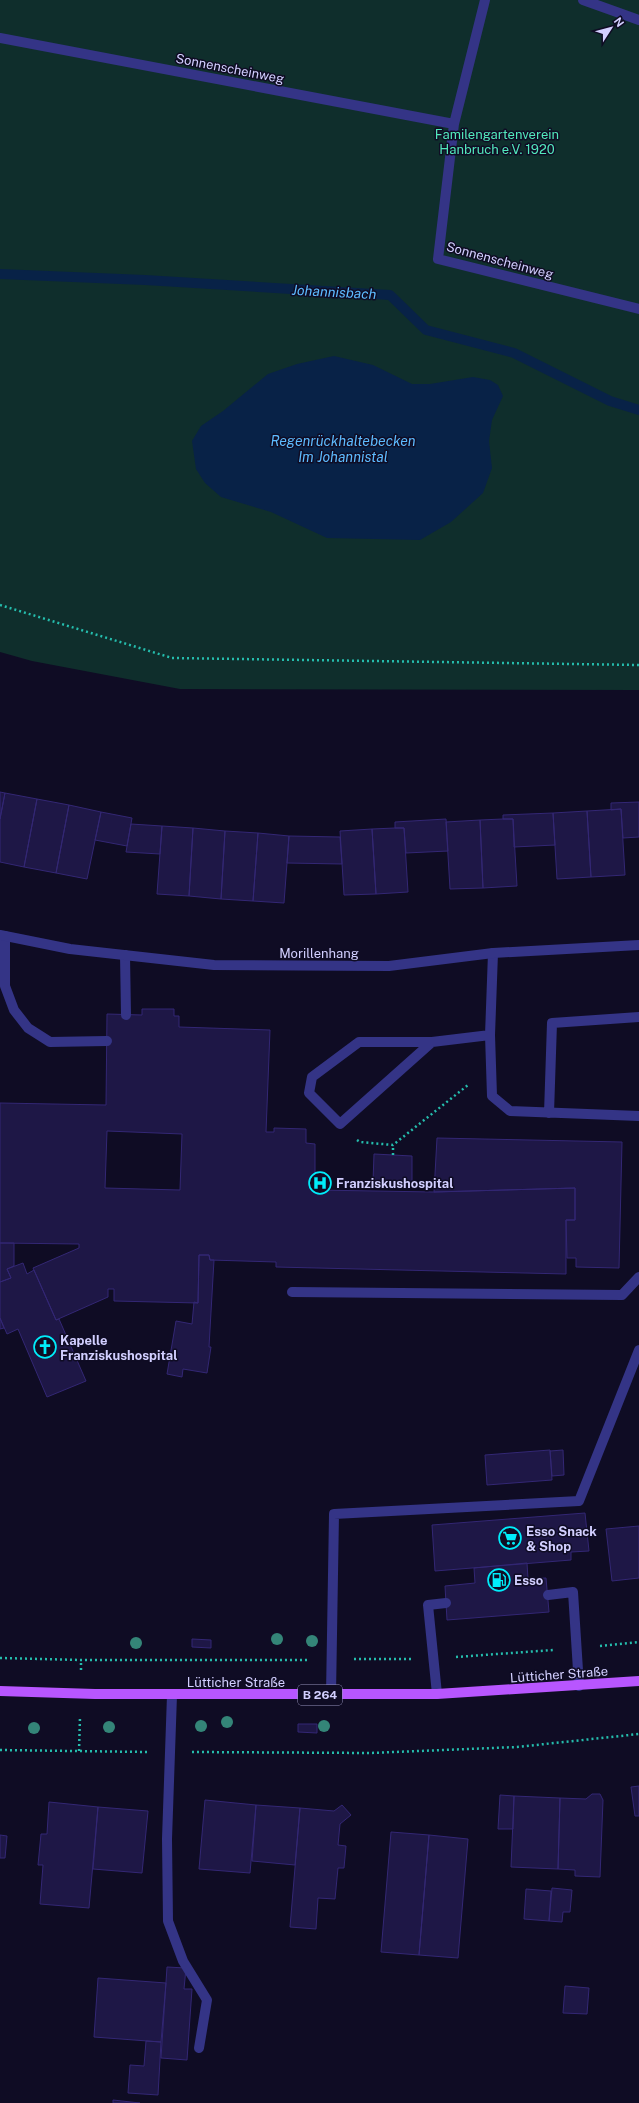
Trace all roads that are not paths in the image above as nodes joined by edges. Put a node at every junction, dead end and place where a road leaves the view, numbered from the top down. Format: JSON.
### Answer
{"nodes":[{"id":1,"x":484,"y":0,"type":"edge"},
{"id":2,"x":582,"y":0,"type":"edge"},
{"id":3,"x":639,"y":20,"type":"edge"},
{"id":4,"x":0,"y":38,"type":"edge"},
{"id":5,"x":454,"y":124,"type":"junction"},
{"id":6,"x":639,"y":309,"type":"edge"},
{"id":7,"x":3,"y":935,"type":"edge"},
{"id":8,"x":639,"y":945,"type":"edge"},
{"id":9,"x":493,"y":953,"type":"junction"},
{"id":10,"x":125,"y":955,"type":"junction"},
{"id":11,"x":126,"y":1015,"type":"dead end"},
{"id":12,"x":639,"y":1017,"type":"edge"},
{"id":13,"x":490,"y":1035,"type":"junction"},
{"id":14,"x":107,"y":1041,"type":"dead end"},
{"id":15,"x":432,"y":1042,"type":"junction"},
{"id":16,"x":549,"y":1113,"type":"junction"},
{"id":17,"x":639,"y":1116,"type":"edge"},
{"id":18,"x":639,"y":1277,"type":"edge"},
{"id":19,"x":292,"y":1292,"type":"dead end"},
{"id":20,"x":639,"y":1350,"type":"edge"},
{"id":21,"x":548,"y":1595,"type":"dead end"},
{"id":22,"x":446,"y":1603,"type":"dead end"},
{"id":23,"x":639,"y":1681,"type":"edge"},
{"id":24,"x":579,"y":1686,"type":"junction"},
{"id":25,"x":0,"y":1691,"type":"edge"},
{"id":26,"x":436,"y":1694,"type":"junction"},
{"id":27,"x":172,"y":1695,"type":"junction"},
{"id":28,"x":331,"y":1695,"type":"junction"},
{"id":29,"x":200,"y":2048,"type":"dead end"}],
"edges":[{"from":1,"to":5,"type":"street","name":"Sonnenscheinweg"},
{"from":2,"to":3,"type":"street"},
{"from":4,"to":5,"type":"street","name":"Sonnenscheinweg"},
{"from":5,"to":6,"type":"street","name":"Sonnenscheinweg"},
{"from":7,"to":10,"type":"street","name":"Morillenhang"},
{"from":7,"to":14,"type":"street"},
{"from":8,"to":9,"type":"street","name":"Morillenhang"},
{"from":9,"to":10,"type":"street","name":"Morillenhang"},
{"from":9,"to":13,"type":"street"},
{"from":10,"to":11,"type":"street"},
{"from":12,"to":16,"type":"street"},
{"from":13,"to":15,"type":"street"},
{"from":13,"to":16,"type":"street"},
{"from":15,"to":15,"type":"street"},
{"from":16,"to":17,"type":"street"},
{"from":18,"to":19,"type":"street"},
{"from":20,"to":28,"type":"street"},
{"from":21,"to":24,"type":"street"},
{"from":22,"to":26,"type":"street"},
{"from":23,"to":24,"type":"main road","name":"Lütticher Straße","number":"B 264"},
{"from":24,"to":26,"type":"main road","name":"Lütticher Straße","number":"B 264"},
{"from":25,"to":27,"type":"main road","name":"Lütticher Straße","number":"B 264"},
{"from":26,"to":28,"type":"main road","name":"Lütticher Straße","number":"B 264"},
{"from":27,"to":28,"type":"main road","name":"Lütticher Straße","number":"B 264"},
{"from":27,"to":29,"type":"street"}]}
